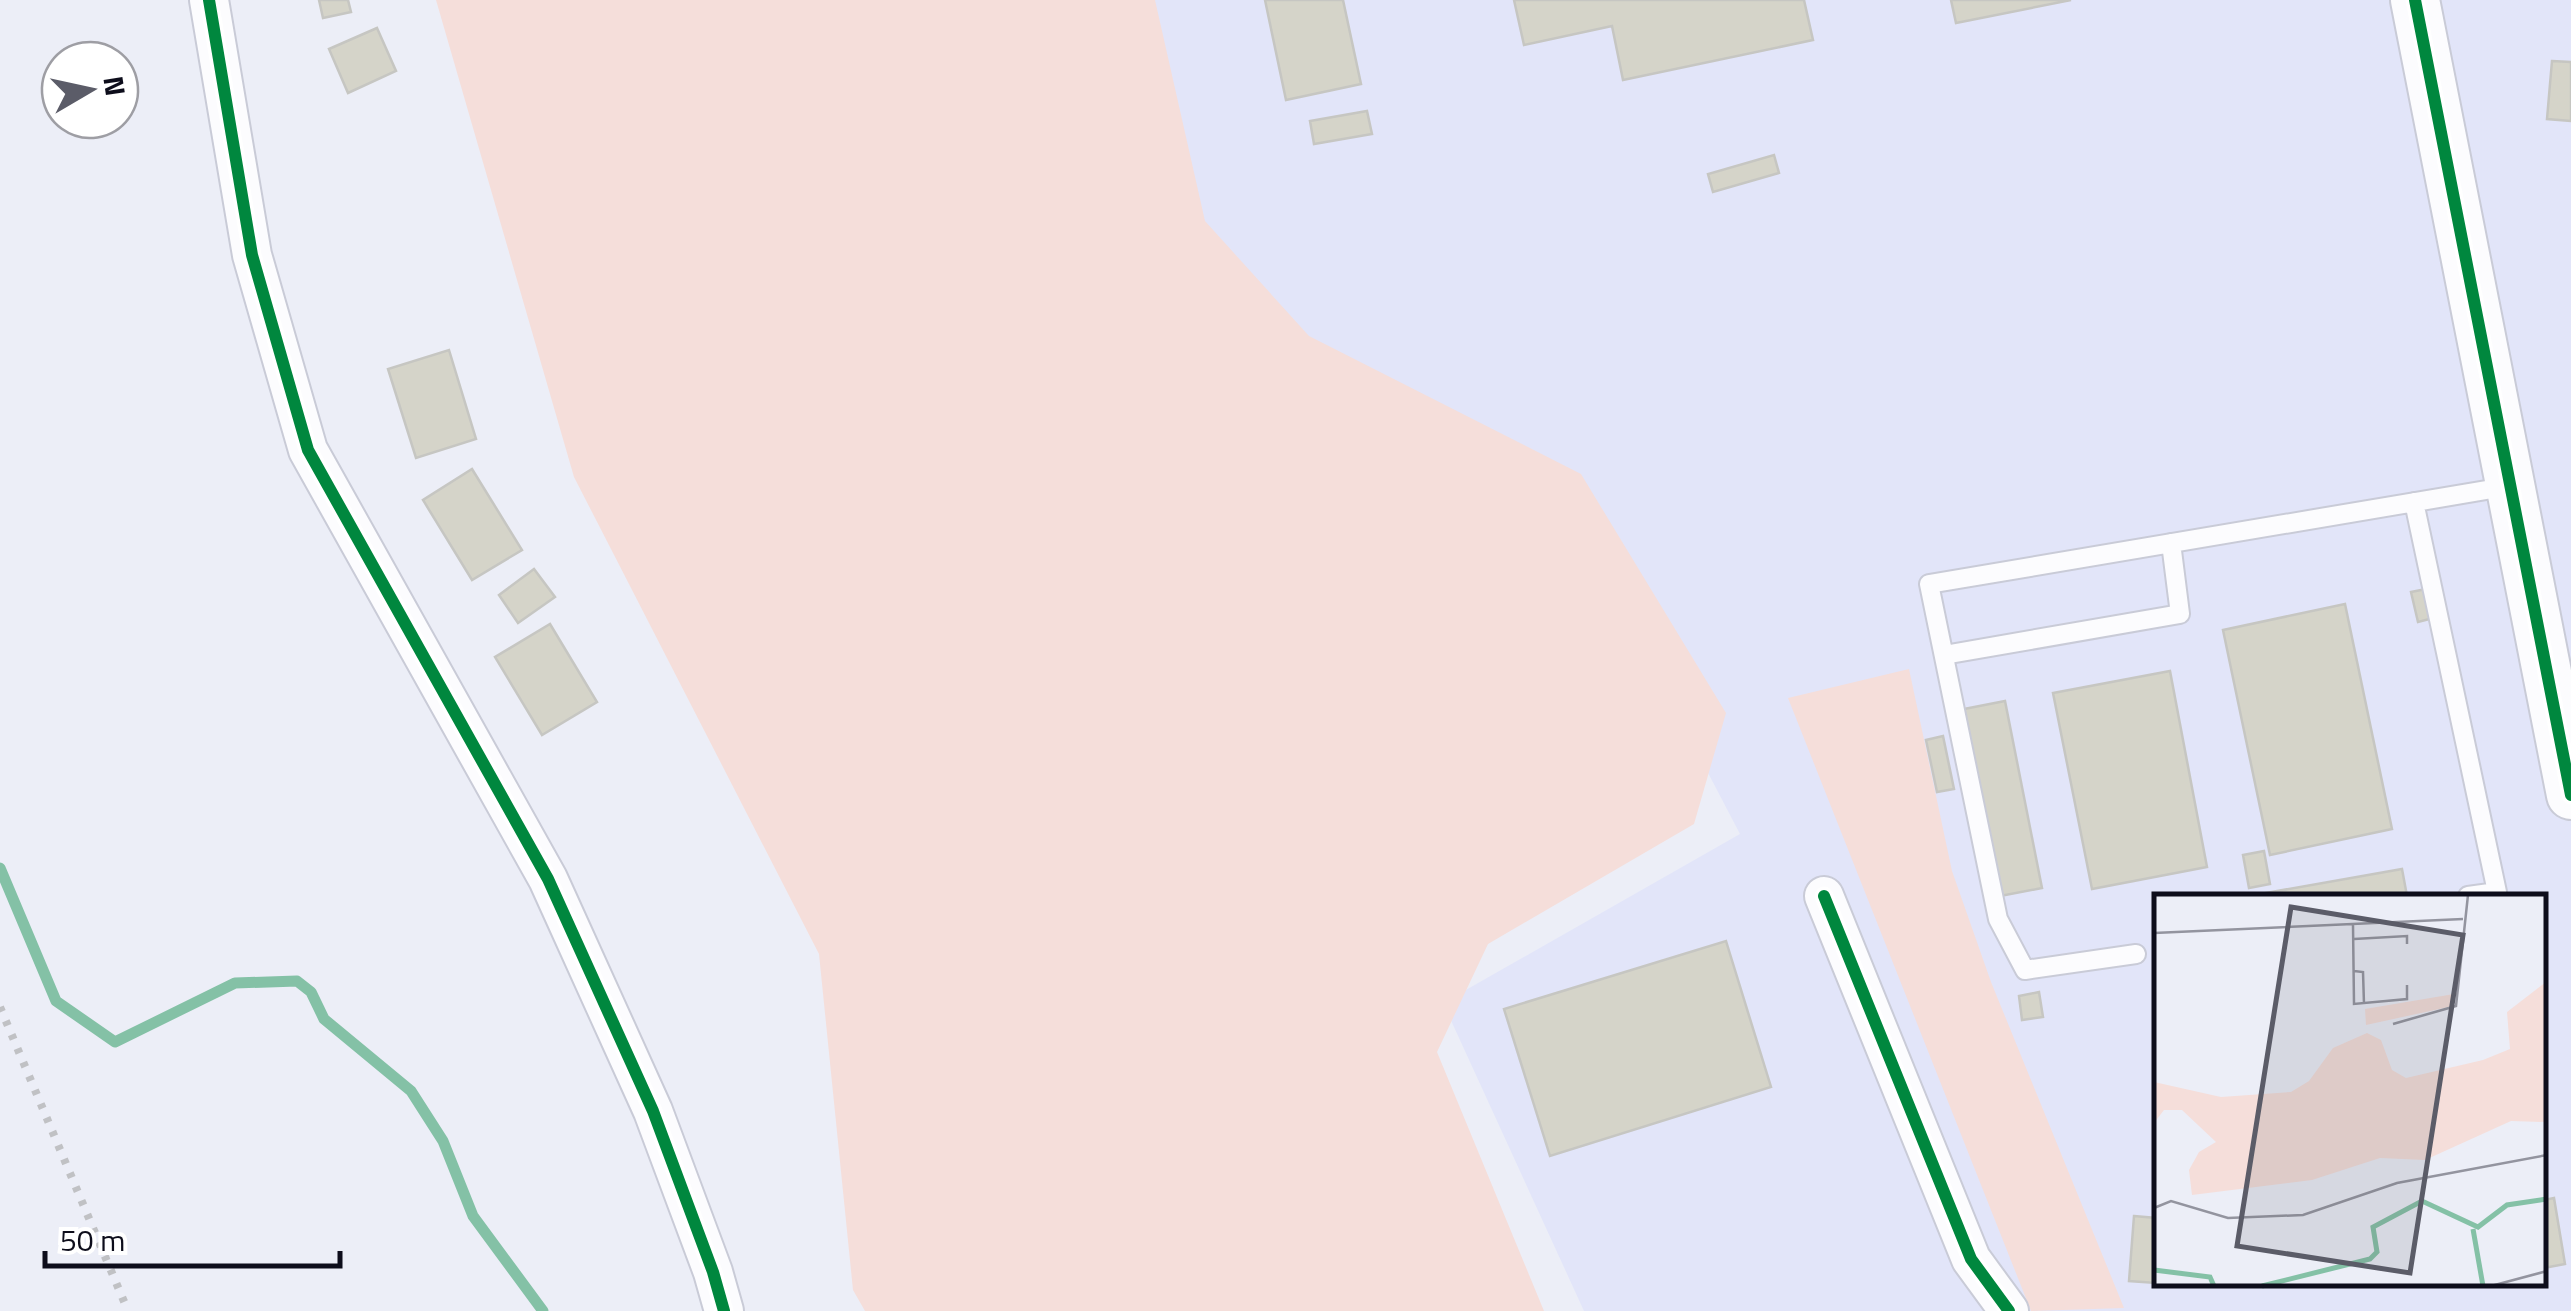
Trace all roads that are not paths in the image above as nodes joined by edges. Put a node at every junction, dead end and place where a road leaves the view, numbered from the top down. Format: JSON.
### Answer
{"nodes":[{"id":1,"x":209,"y":0,"type":"edge"},
{"id":2,"x":2416,"y":0,"type":"edge"},
{"id":3,"x":2510,"y":486,"type":"junction"},
{"id":4,"x":2414,"y":502,"type":"junction"},
{"id":5,"x":2172,"y":543,"type":"junction"},
{"id":6,"x":1944,"y":655,"type":"junction"},
{"id":7,"x":2571,"y":794,"type":"edge"},
{"id":8,"x":2482,"y":894,"type":"edge"},
{"id":9,"x":1824,"y":896,"type":"dead end"},
{"id":10,"x":2136,"y":954,"type":"dead end"},
{"id":11,"x":724,"y":1311,"type":"edge"},
{"id":12,"x":2009,"y":1311,"type":"edge"}],
"edges":[{"from":1,"to":11,"type":"street"},
{"from":2,"to":3,"type":"street"},
{"from":3,"to":4,"type":"lane"},
{"from":3,"to":7,"type":"street"},
{"from":4,"to":5,"type":"lane"},
{"from":4,"to":8,"type":"lane"},
{"from":5,"to":6,"type":"lane"},
{"from":5,"to":6,"type":"lane"},
{"from":6,"to":10,"type":"lane"},
{"from":9,"to":12,"type":"street"}]}
